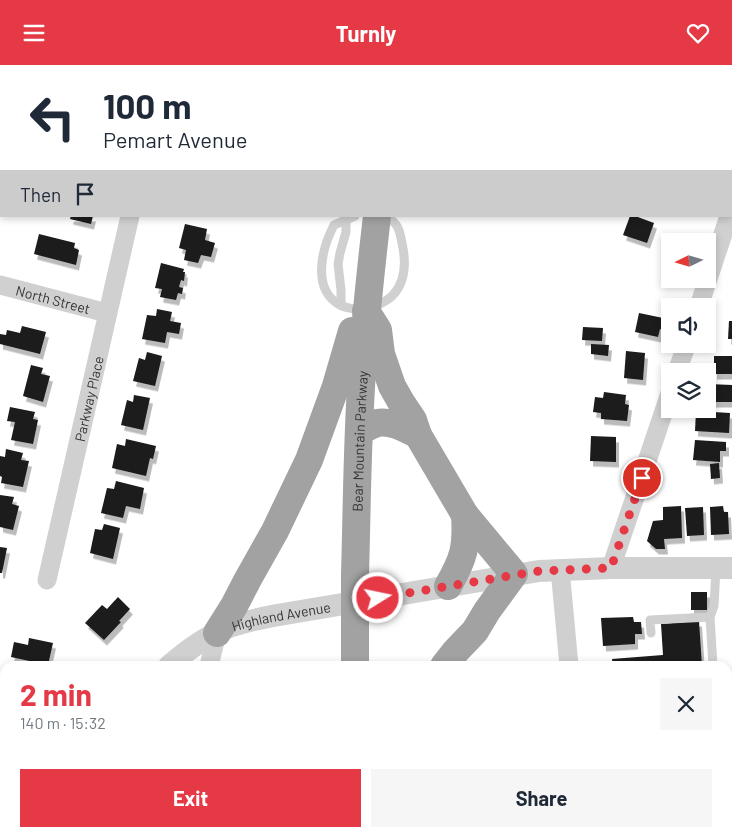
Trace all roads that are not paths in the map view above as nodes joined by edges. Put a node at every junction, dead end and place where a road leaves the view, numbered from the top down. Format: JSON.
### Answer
{"nodes":[{"id":1,"x":130,"y":217,"type":"edge"},
{"id":2,"x":354,"y":217,"type":"edge"},
{"id":3,"x":377,"y":217,"type":"edge"},
{"id":4,"x":389,"y":217,"type":"edge"},
{"id":5,"x":729,"y":217,"type":"edge"},
{"id":6,"x":346,"y":220,"type":"junction"},
{"id":7,"x":723,"y":262,"type":"edge"},
{"id":8,"x":0,"y":285,"type":"edge"},
{"id":9,"x":703,"y":298,"type":"edge"},
{"id":10,"x":354,"y":308,"type":"junction"},
{"id":11,"x":107,"y":313,"type":"junction"},
{"id":12,"x":662,"y":418,"type":"edge"},
{"id":13,"x":359,"y":431,"type":"junction"},
{"id":14,"x":418,"y":435,"type":"junction"},
{"id":15,"x":465,"y":515,"type":"junction"},
{"id":16,"x":611,"y":568,"type":"junction"},
{"id":17,"x":724,"y":568,"type":"edge"},
{"id":18,"x":560,"y":569,"type":"junction"},
{"id":19,"x":514,"y":574,"type":"junction"},
{"id":20,"x":47,"y":581,"type":"dead end"},
{"id":21,"x":448,"y":586,"type":"junction"},
{"id":22,"x":710,"y":617,"type":"junction"},
{"id":23,"x":217,"y":633,"type":"junction"},
{"id":24,"x":651,"y":633,"type":"dead end"},
{"id":25,"x":355,"y":653,"type":"edge"},
{"id":26,"x":176,"y":661,"type":"edge"},
{"id":27,"x":210,"y":661,"type":"edge"},
{"id":28,"x":448,"y":661,"type":"edge"},
{"id":29,"x":569,"y":661,"type":"edge"},
{"id":30,"x":713,"y":661,"type":"edge"}],
"edges":[{"from":1,"to":11,"type":"street","name":"Parkway Place"},
{"from":2,"to":6,"type":"lane"},
{"from":3,"to":10,"type":"highway","name":"Bear Mountain Parkway"},
{"from":4,"to":10,"type":"lane"},
{"from":5,"to":7,"type":"street"},
{"from":6,"to":10,"type":"lane"},
{"from":6,"to":10,"type":"lane"},
{"from":7,"to":9,"type":"street"},
{"from":8,"to":11,"type":"street","name":"North Street"},
{"from":10,"to":13,"type":"highway","name":"Bear Mountain Parkway"},
{"from":10,"to":14,"type":"highway"},
{"from":10,"to":23,"type":"highway"},
{"from":11,"to":20,"type":"street","name":"Parkway Place"},
{"from":12,"to":16,"type":"street"},
{"from":13,"to":14,"type":"highway"},
{"from":13,"to":25,"type":"highway","name":"Bear Mountain Parkway","bridge":true},
{"from":14,"to":15,"type":"highway"},
{"from":15,"to":19,"type":"highway"},
{"from":15,"to":21,"type":"highway"},
{"from":16,"to":17,"type":"street","name":"Highland Avenue"},
{"from":16,"to":18,"type":"street","name":"Highland Avenue"},
{"from":17,"to":22,"type":"lane"},
{"from":18,"to":19,"type":"street","name":"Highland Avenue"},
{"from":18,"to":29,"type":"street"},
{"from":19,"to":21,"type":"street","name":"Highland Avenue"},
{"from":19,"to":28,"type":"highway"},
{"from":21,"to":23,"type":"street","name":"Highland Avenue"},
{"from":22,"to":24,"type":"lane"},
{"from":22,"to":30,"type":"lane"},
{"from":23,"to":26,"type":"street","name":"Highland Avenue"},
{"from":23,"to":27,"type":"street"}]}
